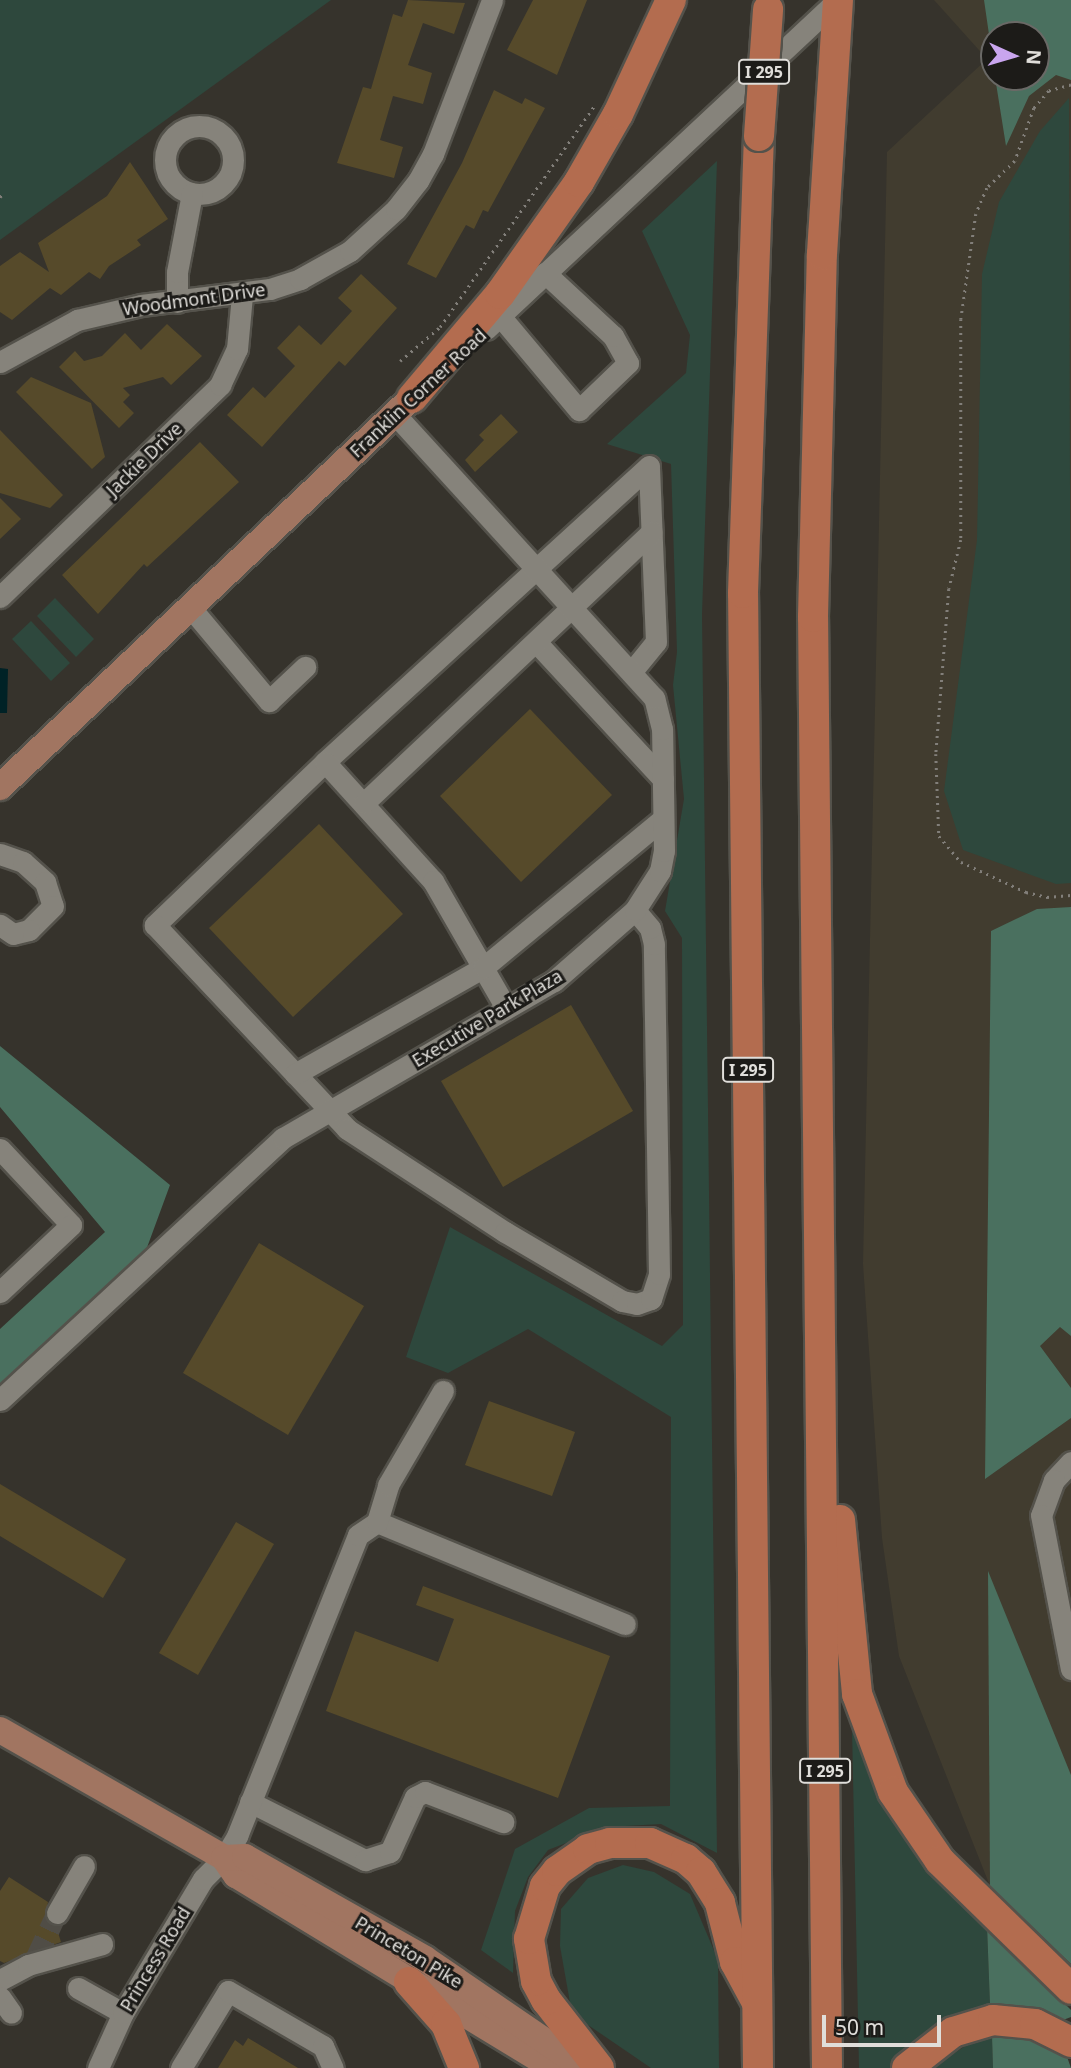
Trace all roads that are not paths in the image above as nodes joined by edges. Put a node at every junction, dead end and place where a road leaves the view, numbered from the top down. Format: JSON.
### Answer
{"nodes":[{"id":1,"x":492,"y":0,"type":"edge"},
{"id":2,"x":671,"y":0,"type":"edge"},
{"id":3,"x":837,"y":0,"type":"edge"},
{"id":4,"x":769,"y":5,"type":"edge"},
{"id":5,"x":192,"y":193,"type":"dead end"},
{"id":6,"x":545,"y":273,"type":"junction"},
{"id":7,"x":242,"y":295,"type":"junction"},
{"id":8,"x":177,"y":302,"type":"junction"},
{"id":9,"x":500,"y":316,"type":"junction"},
{"id":10,"x":0,"y":362,"type":"edge"},
{"id":11,"x":404,"y":406,"type":"junction"},
{"id":12,"x":652,"y":532,"type":"junction"},
{"id":13,"x":537,"y":567,"type":"junction"},
{"id":14,"x":0,"y":597,"type":"edge"},
{"id":15,"x":572,"y":604,"type":"junction"},
{"id":16,"x":190,"y":607,"type":"junction"},
{"id":17,"x":536,"y":642,"type":"junction"},
{"id":18,"x":305,"y":667,"type":"dead end"},
{"id":19,"x":633,"y":670,"type":"junction"},
{"id":20,"x":27,"y":762,"type":"junction"},
{"id":21,"x":325,"y":762,"type":"junction"},
{"id":22,"x":0,"y":764,"type":"edge"},
{"id":23,"x":663,"y":779,"type":"junction"},
{"id":24,"x":0,"y":788,"type":"edge"},
{"id":25,"x":364,"y":803,"type":"junction"},
{"id":26,"x":663,"y":819,"type":"junction"},
{"id":27,"x":0,"y":854,"type":"edge"},
{"id":28,"x":635,"y":910,"type":"junction"},
{"id":29,"x":0,"y":925,"type":"edge"},
{"id":30,"x":484,"y":967,"type":"junction"},
{"id":31,"x":506,"y":1008,"type":"junction"},
{"id":32,"x":295,"y":1074,"type":"junction"},
{"id":33,"x":330,"y":1112,"type":"junction"},
{"id":34,"x":0,"y":1149,"type":"edge"},
{"id":35,"x":0,"y":1292,"type":"edge"},
{"id":36,"x":443,"y":1391,"type":"dead end"},
{"id":37,"x":0,"y":1400,"type":"edge"},
{"id":38,"x":1071,"y":1462,"type":"edge"},
{"id":39,"x":821,"y":1474,"type":"junction"},
{"id":40,"x":377,"y":1522,"type":"junction"},
{"id":41,"x":625,"y":1624,"type":"dead end"},
{"id":42,"x":1071,"y":1669,"type":"edge"},
{"id":43,"x":0,"y":1730,"type":"edge"},
{"id":44,"x":250,"y":1802,"type":"junction"},
{"id":45,"x":503,"y":1822,"type":"dead end"},
{"id":46,"x":224,"y":1858,"type":"junction"},
{"id":47,"x":84,"y":1866,"type":"dead end"},
{"id":48,"x":57,"y":1913,"type":"tunnel mouth"},
{"id":49,"x":102,"y":1944,"type":"dead end"},
{"id":50,"x":0,"y":1980,"type":"edge"},
{"id":51,"x":409,"y":1982,"type":"junction"},
{"id":52,"x":78,"y":1988,"type":"dead end"},
{"id":53,"x":1071,"y":1989,"type":"edge"},
{"id":54,"x":758,"y":2005,"type":"junction"},
{"id":55,"x":123,"y":2012,"type":"junction"},
{"id":56,"x":1071,"y":2042,"type":"edge"},
{"id":57,"x":98,"y":2068,"type":"edge"},
{"id":58,"x":181,"y":2068,"type":"edge"},
{"id":59,"x":332,"y":2068,"type":"edge"},
{"id":60,"x":464,"y":2068,"type":"edge"},
{"id":61,"x":553,"y":2068,"type":"edge"},
{"id":62,"x":584,"y":2068,"type":"edge"},
{"id":63,"x":599,"y":2068,"type":"edge"},
{"id":64,"x":758,"y":2068,"type":"edge"},
{"id":65,"x":827,"y":2068,"type":"edge"},
{"id":66,"x":907,"y":2068,"type":"edge"}],
"edges":[{"from":1,"to":7,"type":"street","name":"Woodmont Drive"},
{"from":2,"to":11,"type":"highway"},
{"from":3,"to":6,"type":"street","name":"Franklin Corner Road"},
{"from":3,"to":39,"type":"highway","number":"I 295"},
{"from":4,"to":54,"type":"highway","number":"I 295","bridge":true},
{"from":5,"to":8,"type":"street"},
{"from":6,"to":9,"type":"street","name":"Franklin Corner Road"},
{"from":6,"to":9,"type":"street"},
{"from":7,"to":8,"type":"street","name":"Woodmont Drive"},
{"from":7,"to":14,"type":"street","name":"Jackie Drive"},
{"from":8,"to":10,"type":"street","name":"Woodmont Drive"},
{"from":9,"to":11,"type":"street","name":"Franklin Corner Road"},
{"from":11,"to":13,"type":"street","name":"Executive Park Plaza"},
{"from":11,"to":16,"type":"main road","name":"Franklin Corner Road"},
{"from":12,"to":13,"type":"street"},
{"from":12,"to":15,"type":"street"},
{"from":12,"to":19,"type":"street"},
{"from":13,"to":15,"type":"street","name":"Executive Park Plaza"},
{"from":13,"to":21,"type":"street"},
{"from":15,"to":17,"type":"street"},
{"from":15,"to":19,"type":"street","name":"Executive Park Plaza"},
{"from":16,"to":18,"type":"street"},
{"from":16,"to":20,"type":"main road","name":"Franklin Corner Road"},
{"from":17,"to":23,"type":"street"},
{"from":17,"to":25,"type":"street"},
{"from":19,"to":23,"type":"street","name":"Executive Park Plaza"},
{"from":20,"to":22,"type":"street"},
{"from":20,"to":24,"type":"main road","name":"Franklin Corner Road"},
{"from":21,"to":25,"type":"street"},
{"from":21,"to":32,"type":"street"},
{"from":23,"to":26,"type":"street","name":"Executive Park Plaza"},
{"from":25,"to":30,"type":"street"},
{"from":26,"to":28,"type":"street","name":"Executive Park Plaza"},
{"from":26,"to":30,"type":"street"},
{"from":27,"to":29,"type":"street"},
{"from":28,"to":31,"type":"street","name":"Executive Park Plaza"},
{"from":28,"to":33,"type":"street"},
{"from":30,"to":31,"type":"street"},
{"from":30,"to":32,"type":"street"},
{"from":31,"to":33,"type":"street","name":"Executive Park Plaza"},
{"from":32,"to":33,"type":"street"},
{"from":33,"to":37,"type":"street","name":"Executive Park Plaza"},
{"from":34,"to":35,"type":"street"},
{"from":36,"to":40,"type":"street"},
{"from":38,"to":42,"type":"street"},
{"from":39,"to":53,"type":"highway"},
{"from":39,"to":65,"type":"highway","number":"I 295"},
{"from":40,"to":41,"type":"street"},
{"from":40,"to":44,"type":"street","name":"Princess Road"},
{"from":43,"to":46,"type":"main road","name":"Princeton Pike"},
{"from":44,"to":45,"type":"street"},
{"from":44,"to":46,"type":"street","name":"Princess Road"},
{"from":46,"to":51,"type":"main road","name":"Princeton Pike"},
{"from":46,"to":55,"type":"street","name":"Princess Road"},
{"from":46,"to":62,"type":"main road","name":"Princeton Pike"},
{"from":47,"to":48,"type":"street"},
{"from":49,"to":50,"type":"street"},
{"from":51,"to":60,"type":"highway"},
{"from":51,"to":61,"type":"main road","name":"Princeton Pike"},
{"from":52,"to":55,"type":"street"},
{"from":54,"to":63,"type":"highway"},
{"from":54,"to":64,"type":"highway","number":"I 295"},
{"from":55,"to":57,"type":"street","name":"Princess Road"},
{"from":56,"to":66,"type":"highway"},
{"from":58,"to":59,"type":"street"}]}
